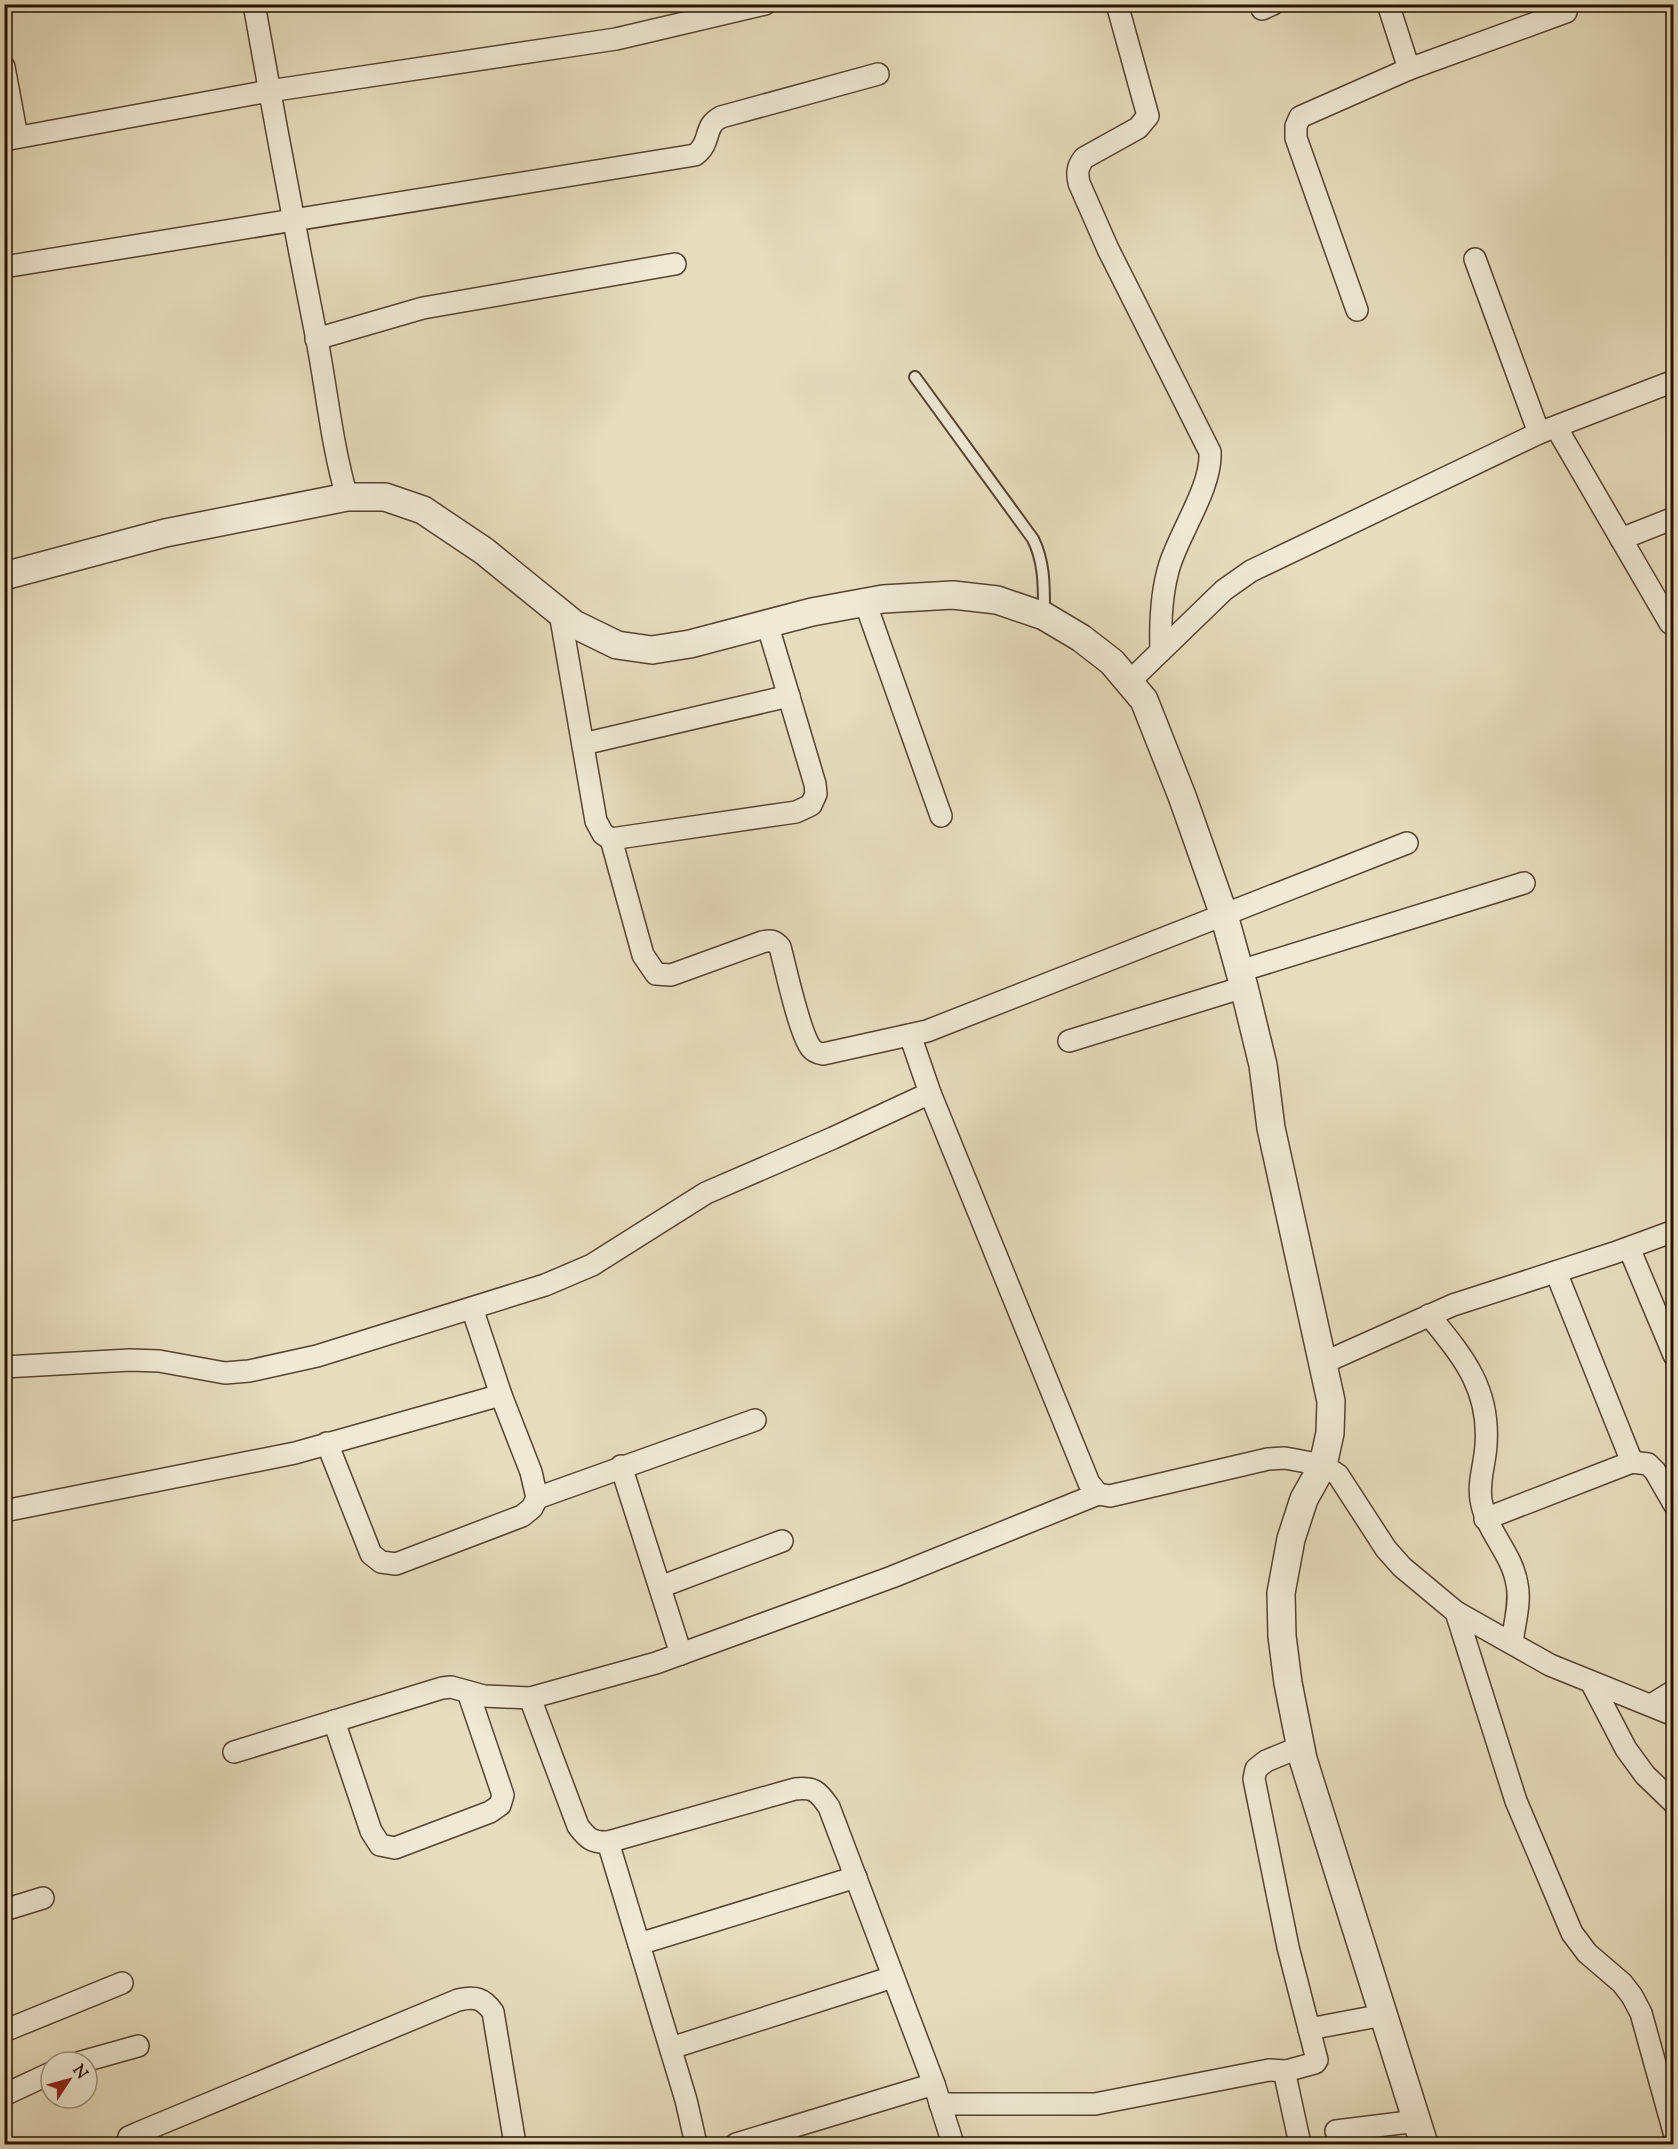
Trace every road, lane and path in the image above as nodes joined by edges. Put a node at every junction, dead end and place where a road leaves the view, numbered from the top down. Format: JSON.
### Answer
{"nodes":[{"id":1,"x":254,"y":4,"type":"edge"},
{"id":2,"x":765,"y":4,"type":"edge"},
{"id":3,"x":1117,"y":4,"type":"edge"},
{"id":4,"x":1388,"y":4,"type":"edge"},
{"id":5,"x":1566,"y":12,"type":"dead end"},
{"id":6,"x":4,"y":68,"type":"edge"},
{"id":7,"x":1409,"y":69,"type":"junction"},
{"id":8,"x":878,"y":74,"type":"dead end"},
{"id":9,"x":269,"y":91,"type":"junction"},
{"id":10,"x":11,"y":139,"type":"edge"},
{"id":11,"x":293,"y":221,"type":"junction"},
{"id":12,"x":1475,"y":259,"type":"dead end"},
{"id":13,"x":675,"y":264,"type":"dead end"},
{"id":14,"x":4,"y":267,"type":"edge"},
{"id":15,"x":1357,"y":310,"type":"dead end"},
{"id":16,"x":316,"y":339,"type":"junction"},
{"id":17,"x":915,"y":377,"type":"dead end"},
{"id":18,"x":1674,"y":381,"type":"edge"},
{"id":19,"x":1548,"y":430,"type":"junction"},
{"id":20,"x":344,"y":486,"type":"junction"},
{"id":21,"x":1674,"y":518,"type":"edge"},
{"id":22,"x":1621,"y":538,"type":"junction"},
{"id":23,"x":4,"y":576,"type":"edge"},
{"id":24,"x":865,"y":602,"type":"junction"},
{"id":25,"x":560,"y":613,"type":"junction"},
{"id":26,"x":1044,"y":616,"type":"junction"},
{"id":27,"x":767,"y":623,"type":"junction"},
{"id":28,"x":1674,"y":625,"type":"edge"},
{"id":29,"x":1161,"y":641,"type":"junction"},
{"id":30,"x":1129,"y":682,"type":"junction"},
{"id":31,"x":789,"y":696,"type":"junction"},
{"id":32,"x":583,"y":744,"type":"junction"},
{"id":33,"x":941,"y":816,"type":"dead end"},
{"id":34,"x":611,"y":839,"type":"junction"},
{"id":35,"x":1407,"y":843,"type":"dead end"},
{"id":36,"x":1524,"y":884,"type":"dead end"},
{"id":37,"x":1224,"y":915,"type":"junction"},
{"id":38,"x":1242,"y":979,"type":"junction"},
{"id":39,"x":910,"y":1035,"type":"junction"},
{"id":40,"x":1069,"y":1041,"type":"dead end"},
{"id":41,"x":930,"y":1093,"type":"junction"},
{"id":42,"x":1674,"y":1231,"type":"edge"},
{"id":43,"x":1629,"y":1248,"type":"junction"},
{"id":44,"x":1556,"y":1272,"type":"junction"},
{"id":45,"x":472,"y":1308,"type":"junction"},
{"id":46,"x":1429,"y":1315,"type":"junction"},
{"id":47,"x":1674,"y":1355,"type":"edge"},
{"id":48,"x":1323,"y":1363,"type":"junction"},
{"id":49,"x":4,"y":1367,"type":"edge"},
{"id":50,"x":501,"y":1395,"type":"junction"},
{"id":51,"x":755,"y":1420,"type":"dead end"},
{"id":52,"x":327,"y":1443,"type":"junction"},
{"id":53,"x":1632,"y":1462,"type":"junction"},
{"id":54,"x":1323,"y":1465,"type":"junction"},
{"id":55,"x":621,"y":1466,"type":"junction"},
{"id":56,"x":1666,"y":1474,"type":"edge"},
{"id":57,"x":1098,"y":1494,"type":"junction"},
{"id":58,"x":537,"y":1498,"type":"junction"},
{"id":59,"x":1674,"y":1504,"type":"edge"},
{"id":60,"x":4,"y":1511,"type":"edge"},
{"id":61,"x":1485,"y":1519,"type":"junction"},
{"id":62,"x":782,"y":1541,"type":"dead end"},
{"id":63,"x":660,"y":1587,"type":"junction"},
{"id":64,"x":1456,"y":1612,"type":"junction"},
{"id":65,"x":1512,"y":1643,"type":"junction"},
{"id":66,"x":681,"y":1654,"type":"junction"},
{"id":67,"x":1591,"y":1682,"type":"junction"},
{"id":68,"x":1674,"y":1691,"type":"edge"},
{"id":69,"x":468,"y":1692,"type":"junction"},
{"id":70,"x":530,"y":1698,"type":"junction"},
{"id":71,"x":1651,"y":1705,"type":"junction"},
{"id":72,"x":1674,"y":1715,"type":"edge"},
{"id":73,"x":334,"y":1721,"type":"junction"},
{"id":74,"x":1300,"y":1747,"type":"junction"},
{"id":75,"x":234,"y":1752,"type":"dead end"},
{"id":76,"x":1674,"y":1803,"type":"edge"},
{"id":77,"x":608,"y":1842,"type":"junction"},
{"id":78,"x":856,"y":1877,"type":"junction"},
{"id":79,"x":43,"y":1898,"type":"dead end"},
{"id":80,"x":4,"y":1910,"type":"edge"},
{"id":81,"x":639,"y":1944,"type":"junction"},
{"id":82,"x":893,"y":1977,"type":"junction"},
{"id":83,"x":122,"y":1983,"type":"dead end"},
{"id":84,"x":1383,"y":2015,"type":"junction"},
{"id":85,"x":1309,"y":2029,"type":"junction"},
{"id":86,"x":4,"y":2031,"type":"edge"},
{"id":87,"x":138,"y":2046,"type":"dead end"},
{"id":88,"x":670,"y":2049,"type":"junction"},
{"id":89,"x":99,"y":2057,"type":"edge"},
{"id":90,"x":1286,"y":2071,"type":"junction"},
{"id":91,"x":39,"y":2079,"type":"edge"},
{"id":92,"x":937,"y":2094,"type":"junction"},
{"id":93,"x":4,"y":2095,"type":"edge"},
{"id":94,"x":1335,"y":2131,"type":"dead end"},
{"id":95,"x":1674,"y":2132,"type":"edge"},
{"id":96,"x":1420,"y":2133,"type":"edge"},
{"id":97,"x":127,"y":2145,"type":"edge"},
{"id":98,"x":515,"y":2145,"type":"edge"},
{"id":99,"x":696,"y":2145,"type":"edge"},
{"id":100,"x":736,"y":2145,"type":"edge"},
{"id":101,"x":952,"y":2145,"type":"edge"},
{"id":102,"x":1300,"y":2145,"type":"edge"}],
"edges":[{"from":1,"to":9,"type":"street"},
{"from":2,"to":9,"type":"street"},
{"from":3,"to":29,"type":"street"},
{"from":4,"to":7,"type":"street"},
{"from":5,"to":7,"type":"street"},
{"from":6,"to":10,"type":"street"},
{"from":7,"to":15,"type":"street"},
{"from":8,"to":11,"type":"street"},
{"from":9,"to":10,"type":"street"},
{"from":9,"to":11,"type":"street"},
{"from":11,"to":14,"type":"street"},
{"from":11,"to":16,"type":"street"},
{"from":12,"to":19,"type":"street"},
{"from":13,"to":16,"type":"street"},
{"from":16,"to":20,"type":"street"},
{"from":17,"to":26,"type":"lane"},
{"from":18,"to":19,"type":"street"},
{"from":19,"to":22,"type":"street"},
{"from":19,"to":29,"type":"street"},
{"from":20,"to":23,"type":"street"},
{"from":20,"to":25,"type":"street"},
{"from":21,"to":22,"type":"street"},
{"from":22,"to":28,"type":"street"},
{"from":24,"to":26,"type":"street"},
{"from":24,"to":27,"type":"street"},
{"from":24,"to":33,"type":"street"},
{"from":25,"to":27,"type":"street"},
{"from":25,"to":32,"type":"street"},
{"from":26,"to":30,"type":"street"},
{"from":27,"to":31,"type":"street"},
{"from":29,"to":30,"type":"street"},
{"from":30,"to":37,"type":"street"},
{"from":31,"to":32,"type":"street"},
{"from":31,"to":34,"type":"street"},
{"from":32,"to":34,"type":"street"},
{"from":34,"to":39,"type":"street"},
{"from":35,"to":37,"type":"street"},
{"from":36,"to":38,"type":"street"},
{"from":37,"to":38,"type":"street"},
{"from":37,"to":39,"type":"street"},
{"from":38,"to":40,"type":"street"},
{"from":38,"to":48,"type":"street"},
{"from":39,"to":41,"type":"street"},
{"from":41,"to":45,"type":"street"},
{"from":41,"to":57,"type":"street"},
{"from":42,"to":43,"type":"street"},
{"from":43,"to":44,"type":"street"},
{"from":43,"to":47,"type":"street"},
{"from":44,"to":46,"type":"street"},
{"from":44,"to":53,"type":"street"},
{"from":45,"to":49,"type":"street"},
{"from":45,"to":50,"type":"street"},
{"from":46,"to":48,"type":"street"},
{"from":46,"to":61,"type":"street"},
{"from":48,"to":54,"type":"street"},
{"from":50,"to":52,"type":"street"},
{"from":50,"to":58,"type":"street"},
{"from":51,"to":55,"type":"street"},
{"from":52,"to":58,"type":"street"},
{"from":52,"to":60,"type":"street"},
{"from":53,"to":56,"type":"street"},
{"from":53,"to":61,"type":"street"},
{"from":54,"to":57,"type":"street"},
{"from":54,"to":64,"type":"street"},
{"from":54,"to":74,"type":"street"},
{"from":55,"to":58,"type":"street"},
{"from":55,"to":63,"type":"street"},
{"from":56,"to":59,"type":"street"},
{"from":57,"to":66,"type":"street"},
{"from":61,"to":65,"type":"street"},
{"from":62,"to":63,"type":"street"},
{"from":63,"to":66,"type":"street"},
{"from":64,"to":65,"type":"street"},
{"from":64,"to":95,"type":"street"},
{"from":65,"to":67,"type":"street"},
{"from":66,"to":70,"type":"street"},
{"from":67,"to":71,"type":"street"},
{"from":67,"to":76,"type":"street"},
{"from":68,"to":71,"type":"street"},
{"from":69,"to":70,"type":"street"},
{"from":69,"to":73,"type":"street"},
{"from":69,"to":73,"type":"street"},
{"from":70,"to":77,"type":"street"},
{"from":71,"to":72,"type":"street"},
{"from":73,"to":75,"type":"street"},
{"from":74,"to":84,"type":"street"},
{"from":74,"to":85,"type":"street"},
{"from":77,"to":78,"type":"street"},
{"from":77,"to":81,"type":"street"},
{"from":78,"to":81,"type":"street"},
{"from":78,"to":82,"type":"street"},
{"from":79,"to":80,"type":"street"},
{"from":81,"to":88,"type":"street"},
{"from":82,"to":88,"type":"street"},
{"from":82,"to":92,"type":"street"},
{"from":83,"to":86,"type":"street"},
{"from":84,"to":85,"type":"street"},
{"from":84,"to":96,"type":"street"},
{"from":85,"to":90,"type":"street"},
{"from":87,"to":89,"type":"street"},
{"from":88,"to":99,"type":"street"},
{"from":90,"to":92,"type":"street"},
{"from":90,"to":102,"type":"street"},
{"from":91,"to":93,"type":"street"},
{"from":92,"to":100,"type":"street"},
{"from":92,"to":101,"type":"street"},
{"from":94,"to":96,"type":"street"},
{"from":97,"to":98,"type":"street"}]}
